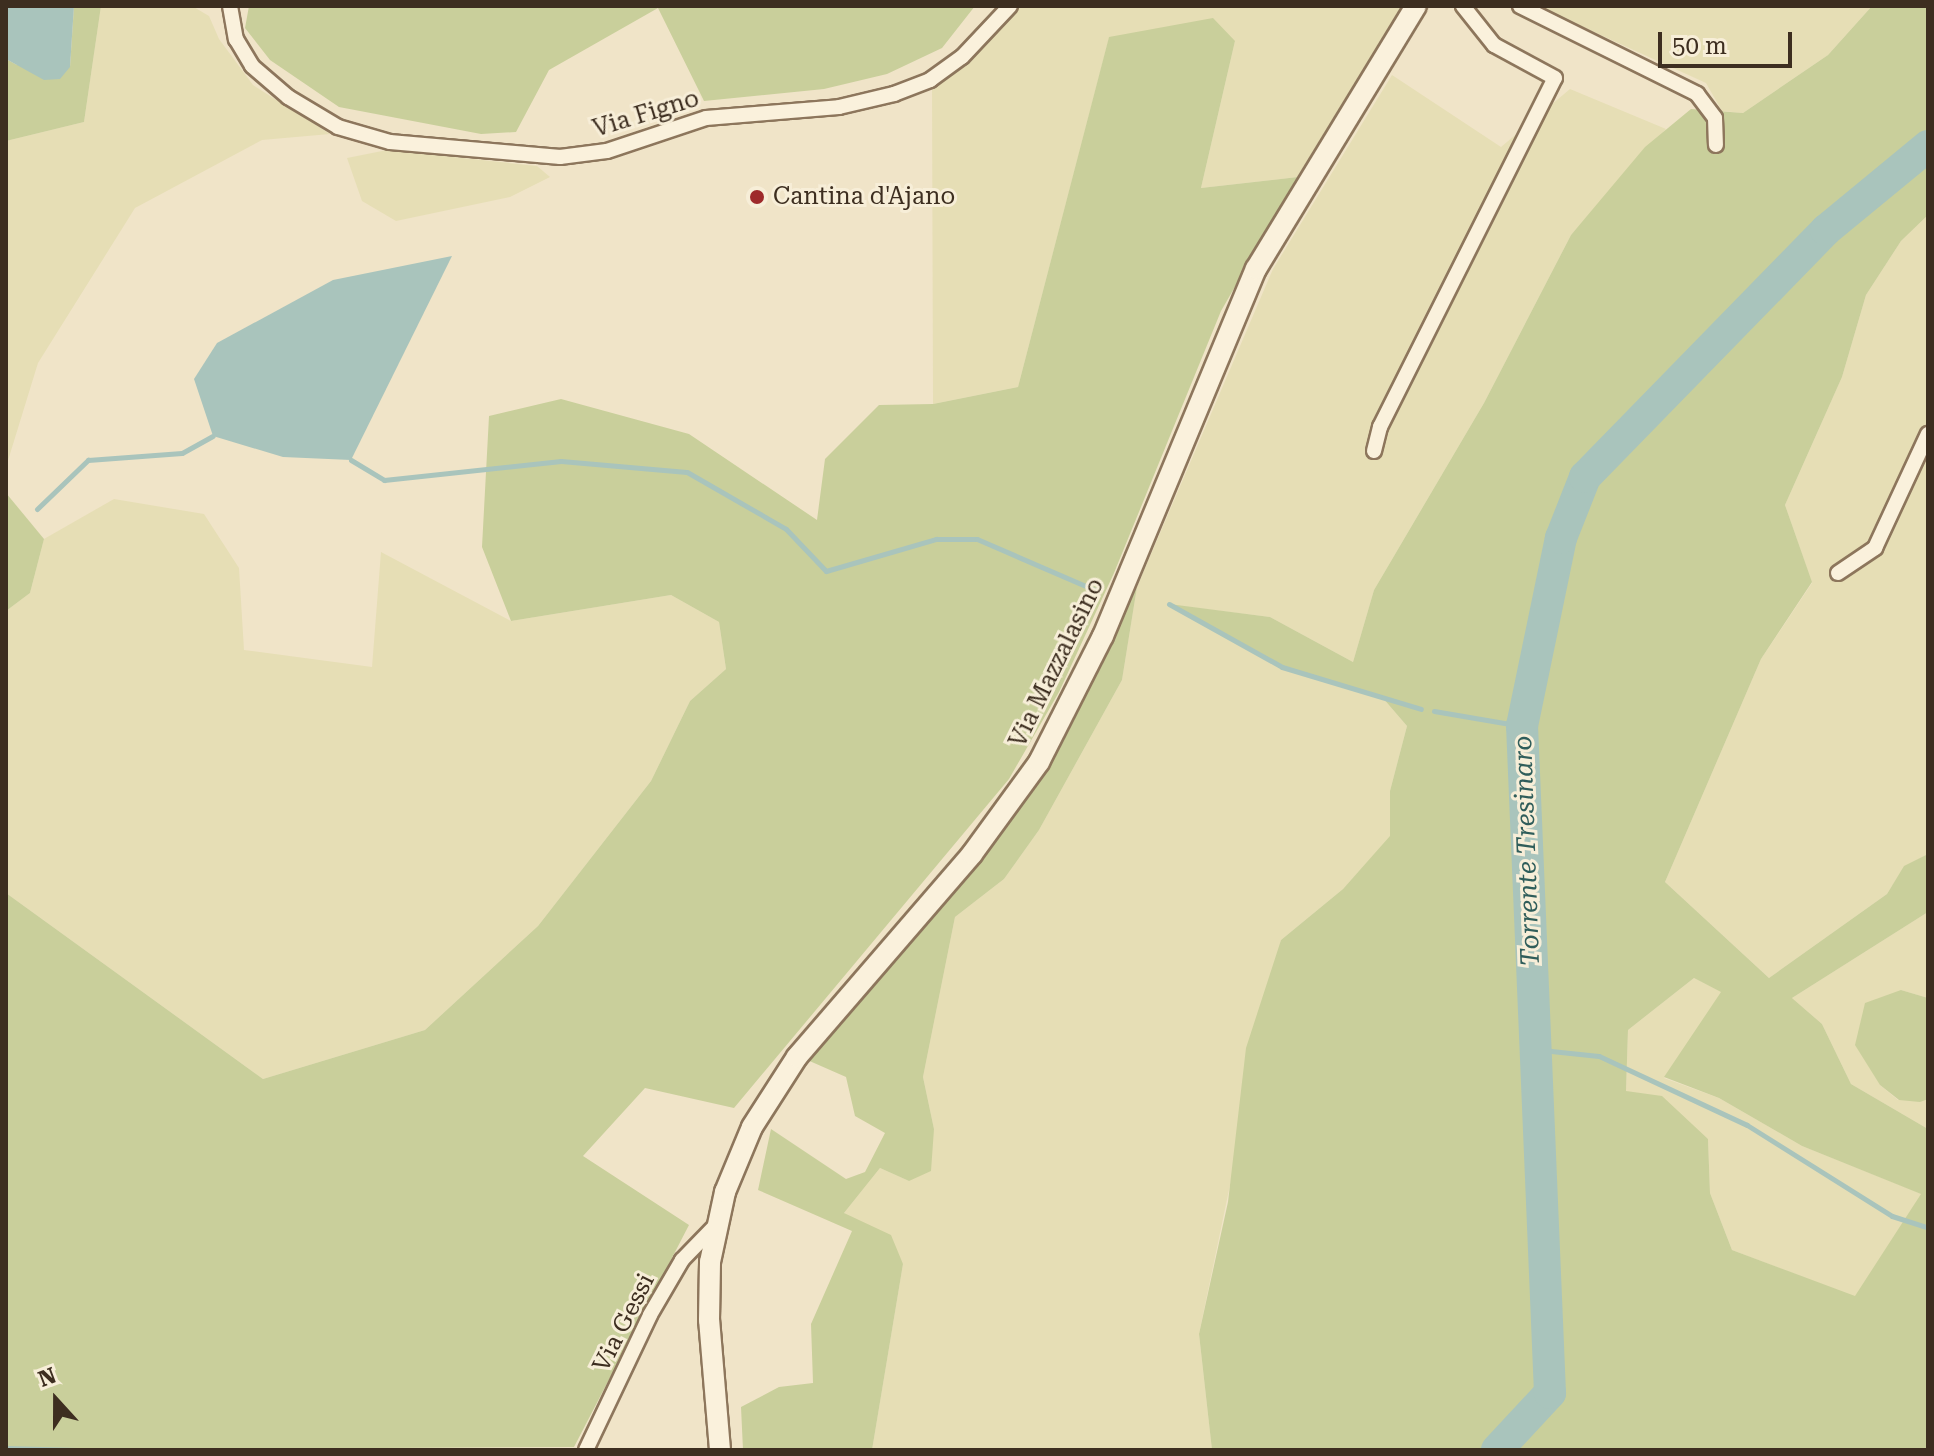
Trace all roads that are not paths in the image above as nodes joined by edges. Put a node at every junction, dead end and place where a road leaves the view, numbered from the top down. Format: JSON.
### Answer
{"nodes":[{"id":1,"x":230,"y":6,"type":"edge"},
{"id":2,"x":1010,"y":6,"type":"edge"},
{"id":3,"x":1416,"y":6,"type":"edge"},
{"id":4,"x":1463,"y":6,"type":"edge"},
{"id":5,"x":1520,"y":6,"type":"edge"},
{"id":6,"x":1716,"y":145,"type":"dead end"},
{"id":7,"x":1928,"y":434,"type":"edge"},
{"id":8,"x":1374,"y":451,"type":"dead end"},
{"id":9,"x":1838,"y":573,"type":"dead end"},
{"id":10,"x":715,"y":1226,"type":"junction"},
{"id":11,"x":586,"y":1450,"type":"edge"},
{"id":12,"x":720,"y":1450,"type":"edge"}],
"edges":[{"from":1,"to":2,"type":"street","name":"Via Figno"},
{"from":3,"to":10,"type":"main road","name":"Via Mazzalasino"},
{"from":4,"to":8,"type":"street"},
{"from":5,"to":6,"type":"street"},
{"from":7,"to":9,"type":"street"},
{"from":10,"to":11,"type":"street","name":"Via Gessi"},
{"from":10,"to":12,"type":"main road","name":"Via Mazzalasino"}]}
